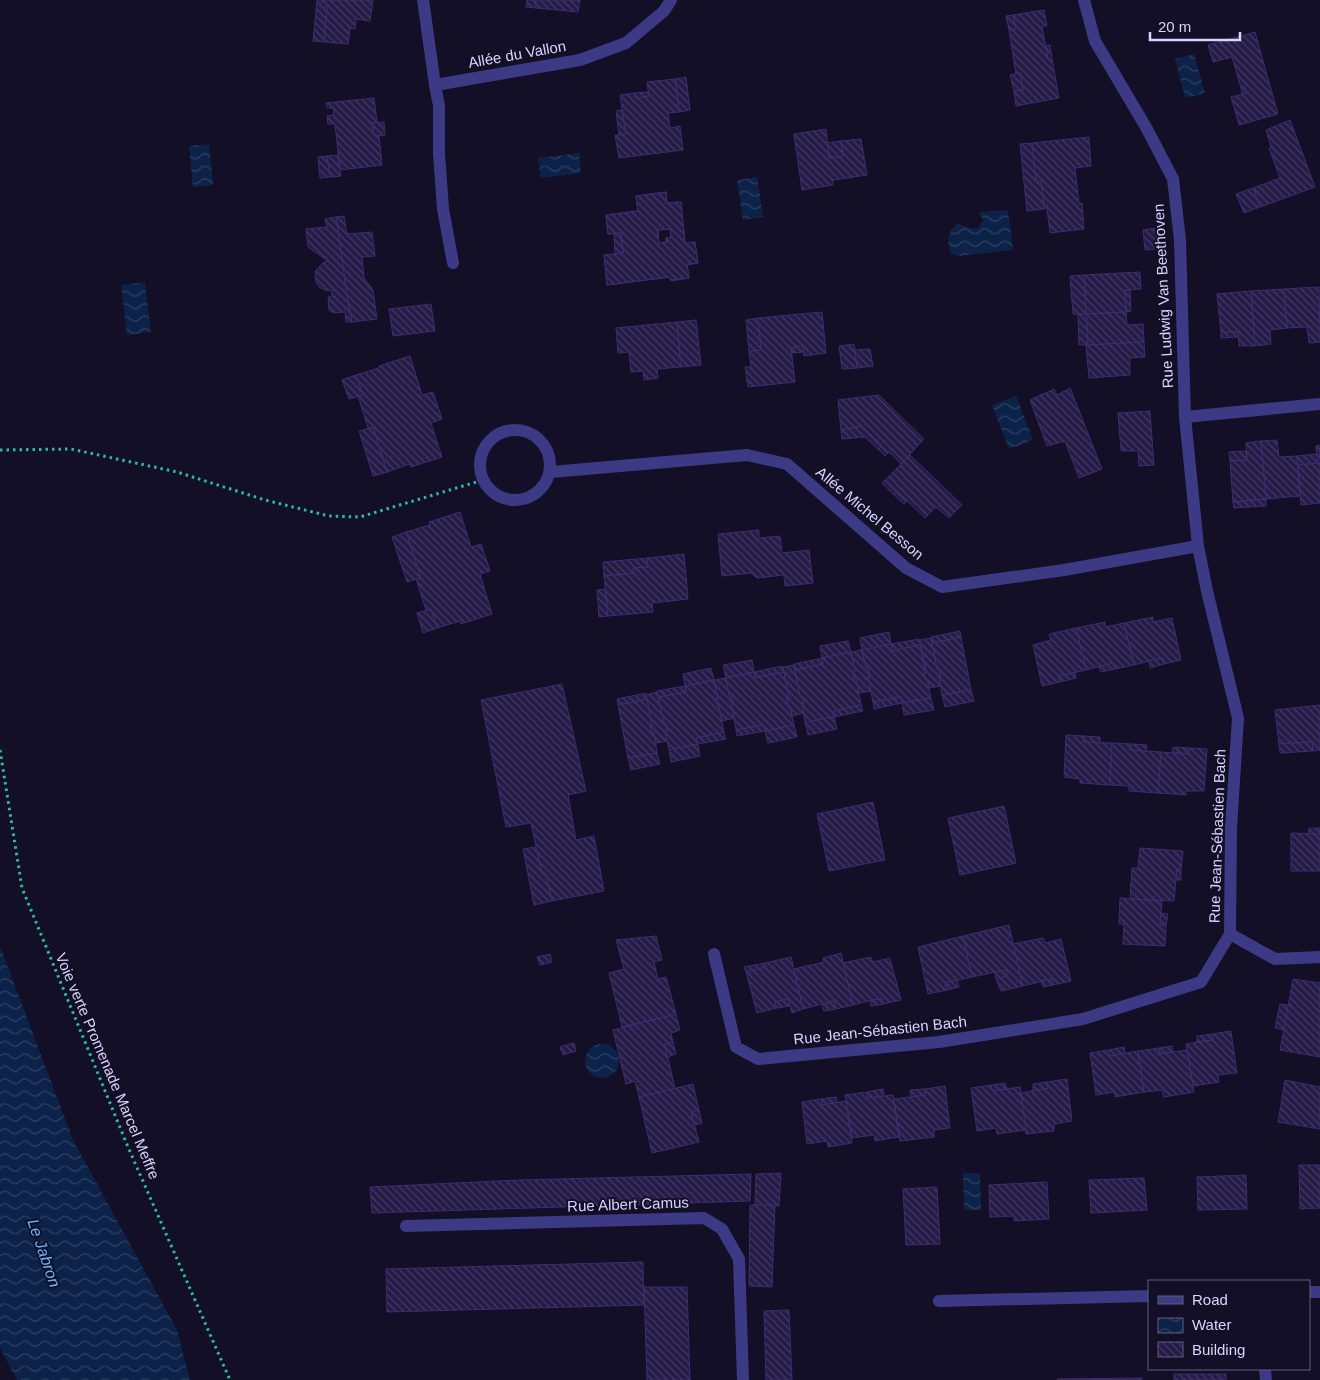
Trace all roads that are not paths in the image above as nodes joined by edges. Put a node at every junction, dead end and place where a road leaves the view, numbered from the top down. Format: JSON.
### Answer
{"nodes":[{"id":1,"x":423,"y":0,"type":"edge"},
{"id":2,"x":671,"y":0,"type":"edge"},
{"id":3,"x":1084,"y":0,"type":"edge"},
{"id":4,"x":435,"y":85,"type":"junction"},
{"id":5,"x":452,"y":263,"type":"dead end"},
{"id":6,"x":1320,"y":404,"type":"edge"},
{"id":7,"x":1185,"y":417,"type":"junction"},
{"id":8,"x":551,"y":472,"type":"junction"},
{"id":9,"x":1198,"y":546,"type":"junction"},
{"id":10,"x":1230,"y":934,"type":"junction"},
{"id":11,"x":714,"y":954,"type":"dead end"},
{"id":12,"x":1320,"y":957,"type":"edge"},
{"id":13,"x":406,"y":1226,"type":"dead end"},
{"id":14,"x":1148,"y":1296,"type":"edge"},
{"id":15,"x":939,"y":1302,"type":"dead end"},
{"id":16,"x":743,"y":1380,"type":"edge"}],
"edges":[{"from":1,"to":4,"type":"street"},
{"from":2,"to":4,"type":"street","name":"Allée du Vallon"},
{"from":3,"to":7,"type":"street","name":"Rue Ludwig Van Beethoven"},
{"from":4,"to":5,"type":"street"},
{"from":6,"to":7,"type":"street"},
{"from":7,"to":9,"type":"street","name":"Rue Jean-Sébastien Bach"},
{"from":8,"to":8,"type":"street"},
{"from":8,"to":9,"type":"street","name":"Allée Michel Besson"},
{"from":9,"to":10,"type":"street","name":"Rue Jean-Sébastien Bach"},
{"from":10,"to":11,"type":"street","name":"Rue Jean-Sébastien Bach"},
{"from":10,"to":12,"type":"street"},
{"from":13,"to":16,"type":"street","name":"Rue Albert Camus"},
{"from":14,"to":15,"type":"street"}]}
